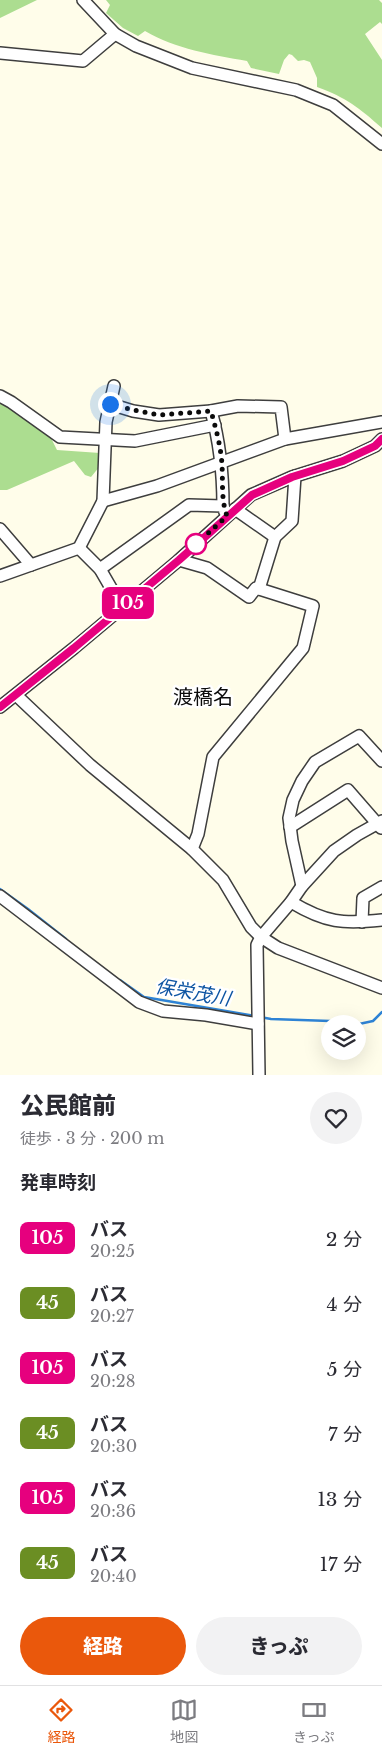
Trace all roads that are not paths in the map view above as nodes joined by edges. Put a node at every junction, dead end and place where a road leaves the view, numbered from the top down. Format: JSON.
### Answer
{"nodes":[{"id":1,"x":83,"y":0,"type":"edge"},
{"id":2,"x":115,"y":34,"type":"junction"},
{"id":3,"x":0,"y":53,"type":"edge"},
{"id":4,"x":382,"y":144,"type":"edge"},
{"id":5,"x":114,"y":386,"type":"dead end"},
{"id":6,"x":0,"y":396,"type":"edge"},
{"id":7,"x":110,"y":404,"type":"junction"},
{"id":8,"x":211,"y":411,"type":"junction"},
{"id":9,"x":382,"y":422,"type":"edge"},
{"id":10,"x":215,"y":425,"type":"junction"},
{"id":11,"x":285,"y":439,"type":"junction"},
{"id":12,"x":382,"y":439,"type":"edge"},
{"id":13,"x":106,"y":440,"type":"junction"},
{"id":14,"x":222,"y":463,"type":"junction"},
{"id":15,"x":295,"y":476,"type":"junction"},
{"id":16,"x":103,"y":501,"type":"junction"},
{"id":17,"x":228,"y":510,"type":"junction"},
{"id":18,"x":0,"y":529,"type":"edge"},
{"id":19,"x":275,"y":537,"type":"junction"},
{"id":20,"x":79,"y":548,"type":"junction"},
{"id":21,"x":179,"y":560,"type":"junction"},
{"id":22,"x":31,"y":565,"type":"junction"},
{"id":23,"x":100,"y":569,"type":"junction"},
{"id":24,"x":2,"y":572,"type":"edge"},
{"id":25,"x":259,"y":589,"type":"junction"},
{"id":26,"x":122,"y":607,"type":"junction"},
{"id":27,"x":16,"y":695,"type":"junction"},
{"id":28,"x":0,"y":707,"type":"edge"},
{"id":29,"x":382,"y":762,"type":"edge"},
{"id":30,"x":381,"y":825,"type":"edge"},
{"id":31,"x":290,"y":827,"type":"junction"},
{"id":32,"x":192,"y":849,"type":"junction"},
{"id":33,"x":302,"y":886,"type":"junction"},
{"id":34,"x":382,"y":887,"type":"edge"},
{"id":35,"x":0,"y":896,"type":"edge"},
{"id":36,"x":291,"y":902,"type":"junction"},
{"id":37,"x":382,"y":920,"type":"edge"},
{"id":38,"x":362,"y":922,"type":"junction"},
{"id":39,"x":261,"y":937,"type":"junction"},
{"id":40,"x":382,"y":988,"type":"edge"},
{"id":41,"x":258,"y":1019,"type":"junction"},
{"id":42,"x":259,"y":1075,"type":"edge"}],
"edges":[{"from":1,"to":2,"type":"street"},
{"from":2,"to":3,"type":"street"},
{"from":2,"to":4,"type":"street"},
{"from":5,"to":7,"type":"street"},
{"from":6,"to":13,"type":"street"},
{"from":7,"to":8,"type":"street"},
{"from":7,"to":13,"type":"street"},
{"from":8,"to":10,"type":"street"},
{"from":8,"to":11,"type":"street"},
{"from":9,"to":11,"type":"street"},
{"from":10,"to":13,"type":"street"},
{"from":10,"to":14,"type":"street"},
{"from":11,"to":14,"type":"street"},
{"from":12,"to":15,"type":"street"},
{"from":13,"to":16,"type":"street"},
{"from":14,"to":16,"type":"street"},
{"from":14,"to":17,"type":"street"},
{"from":15,"to":17,"type":"street"},
{"from":15,"to":19,"type":"street"},
{"from":16,"to":20,"type":"street"},
{"from":17,"to":19,"type":"street"},
{"from":17,"to":21,"type":"street"},
{"from":17,"to":23,"type":"street"},
{"from":18,"to":22,"type":"street"},
{"from":19,"to":25,"type":"street"},
{"from":20,"to":22,"type":"street"},
{"from":20,"to":23,"type":"street"},
{"from":21,"to":25,"type":"street"},
{"from":21,"to":26,"type":"street"},
{"from":22,"to":24,"type":"street"},
{"from":23,"to":26,"type":"street"},
{"from":25,"to":32,"type":"street"},
{"from":26,"to":27,"type":"street"},
{"from":27,"to":28,"type":"street"},
{"from":27,"to":32,"type":"street"},
{"from":29,"to":31,"type":"street"},
{"from":30,"to":31,"type":"street"},
{"from":30,"to":33,"type":"street"},
{"from":31,"to":33,"type":"street"},
{"from":32,"to":39,"type":"street"},
{"from":33,"to":36,"type":"street"},
{"from":34,"to":38,"type":"street"},
{"from":35,"to":41,"type":"street"},
{"from":36,"to":38,"type":"street"},
{"from":36,"to":39,"type":"street"},
{"from":37,"to":38,"type":"street"},
{"from":39,"to":40,"type":"street"},
{"from":39,"to":41,"type":"street"},
{"from":41,"to":42,"type":"street"}]}
